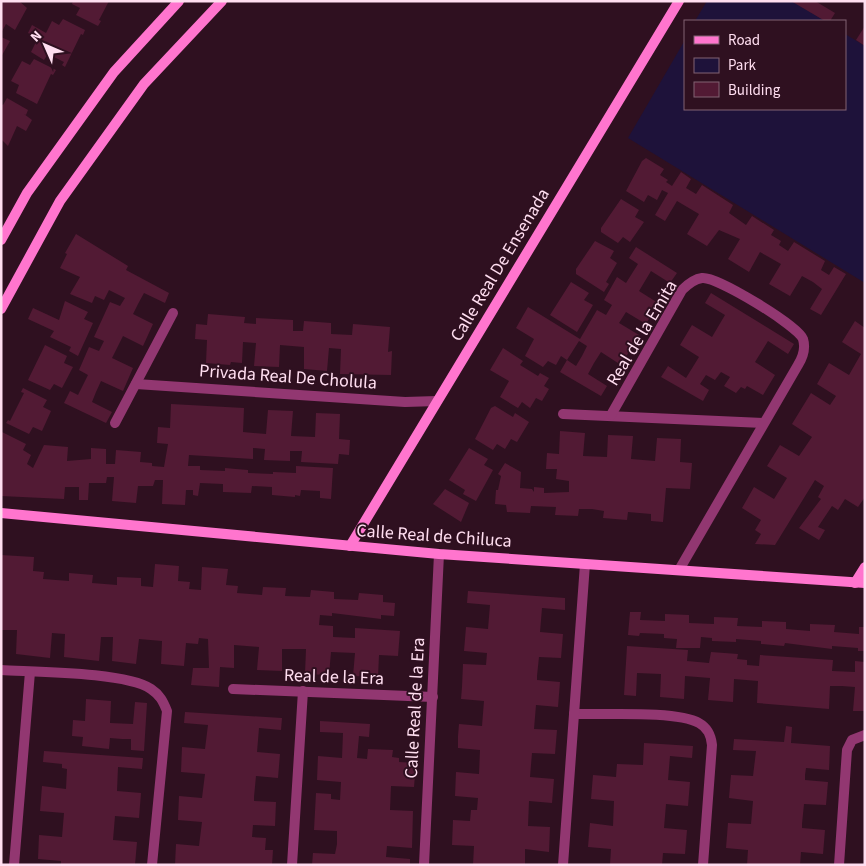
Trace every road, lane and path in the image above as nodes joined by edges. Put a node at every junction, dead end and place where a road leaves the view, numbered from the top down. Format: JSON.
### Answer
{"nodes":[{"id":1,"x":180,"y":1,"type":"edge"},
{"id":2,"x":222,"y":1,"type":"edge"},
{"id":3,"x":679,"y":1,"type":"edge"},
{"id":4,"x":1,"y":240,"type":"edge"},
{"id":5,"x":1,"y":309,"type":"edge"},
{"id":6,"x":173,"y":313,"type":"dead end"},
{"id":7,"x":136,"y":384,"type":"junction"},
{"id":8,"x":437,"y":401,"type":"junction"},
{"id":9,"x":563,"y":414,"type":"dead end"},
{"id":10,"x":611,"y":415,"type":"junction"},
{"id":11,"x":115,"y":423,"type":"dead end"},
{"id":12,"x":763,"y":423,"type":"junction"},
{"id":13,"x":1,"y":513,"type":"edge"},
{"id":14,"x":350,"y":546,"type":"junction"},
{"id":15,"x":439,"y":554,"type":"junction"},
{"id":16,"x":585,"y":564,"type":"junction"},
{"id":17,"x":865,"y":567,"type":"edge"},
{"id":18,"x":679,"y":570,"type":"junction"},
{"id":19,"x":860,"y":583,"type":"edge"},
{"id":20,"x":1,"y":670,"type":"edge"},
{"id":21,"x":30,"y":672,"type":"junction"},
{"id":22,"x":233,"y":690,"type":"dead end"},
{"id":23,"x":303,"y":692,"type":"junction"},
{"id":24,"x":433,"y":697,"type":"junction"},
{"id":25,"x":574,"y":714,"type":"junction"},
{"id":26,"x":865,"y":735,"type":"edge"},
{"id":27,"x":14,"y":865,"type":"edge"},
{"id":28,"x":152,"y":865,"type":"edge"},
{"id":29,"x":292,"y":865,"type":"edge"},
{"id":30,"x":424,"y":865,"type":"edge"},
{"id":31,"x":563,"y":865,"type":"edge"},
{"id":32,"x":702,"y":865,"type":"edge"},
{"id":33,"x":839,"y":865,"type":"edge"}],
"edges":[{"from":1,"to":4,"type":"street"},
{"from":2,"to":5,"type":"street"},
{"from":3,"to":8,"type":"street","name":"Calle Real De Ensenada"},
{"from":6,"to":7,"type":"street"},
{"from":7,"to":8,"type":"street","name":"Privada Real De Cholula"},
{"from":7,"to":11,"type":"street"},
{"from":8,"to":14,"type":"street","name":"Calle Real De Ensenada"},
{"from":9,"to":10,"type":"street","name":"Real de la Emita"},
{"from":10,"to":12,"type":"street","name":"Real de la Emita"},
{"from":10,"to":12,"type":"street","name":"Real de la Emita"},
{"from":12,"to":18,"type":"street","name":"Real de la Emita"},
{"from":13,"to":14,"type":"street","name":"Calle Real de Chiluca"},
{"from":14,"to":15,"type":"street","name":"Calle Real de Chiluca"},
{"from":15,"to":16,"type":"street","name":"Calle Real de Chiluca"},
{"from":15,"to":24,"type":"street","name":"Calle Real de la Era"},
{"from":16,"to":18,"type":"street","name":"Calle Real de Chiluca"},
{"from":16,"to":25,"type":"street"},
{"from":17,"to":19,"type":"street"},
{"from":18,"to":19,"type":"street","name":"Calle Real de Chiluca"},
{"from":20,"to":21,"type":"street"},
{"from":21,"to":27,"type":"street"},
{"from":21,"to":28,"type":"street"},
{"from":22,"to":23,"type":"street","name":"Real de la Era"},
{"from":23,"to":24,"type":"street","name":"Real de la Era"},
{"from":23,"to":29,"type":"street"},
{"from":24,"to":30,"type":"street","name":"Calle Real de la Era"},
{"from":25,"to":31,"type":"street"},
{"from":25,"to":32,"type":"street"},
{"from":26,"to":33,"type":"street"}]}
